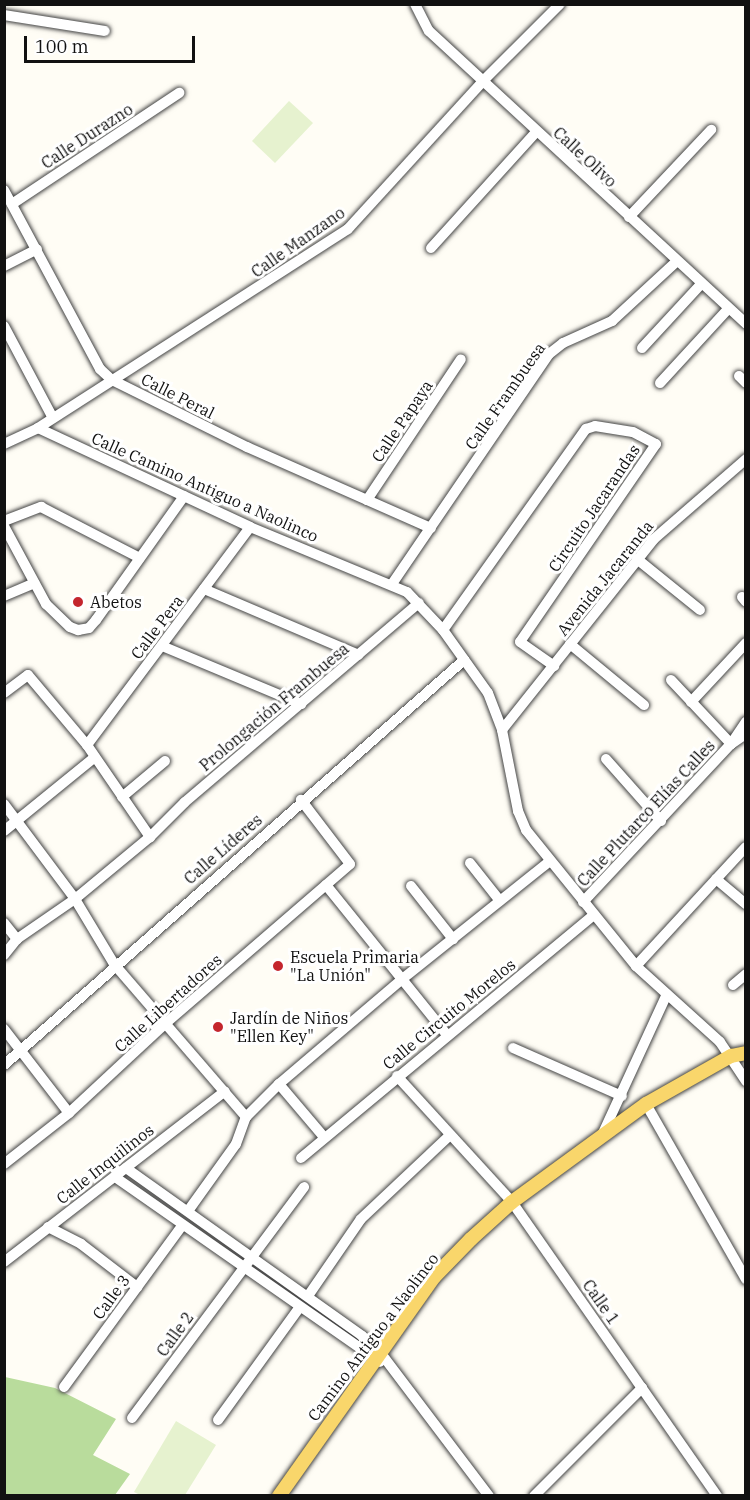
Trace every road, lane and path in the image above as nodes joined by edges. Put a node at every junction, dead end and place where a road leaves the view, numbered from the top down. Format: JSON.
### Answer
{"nodes":[{"id":1,"x":415,"y":4,"type":"edge"},
{"id":2,"x":560,"y":4,"type":"edge"},
{"id":3,"x":4,"y":15,"type":"edge"},
{"id":4,"x":105,"y":31,"type":"dead end"},
{"id":5,"x":482,"y":82,"type":"junction"},
{"id":6,"x":179,"y":93,"type":"dead end"},
{"id":7,"x":711,"y":130,"type":"dead end"},
{"id":8,"x":536,"y":132,"type":"junction"},
{"id":9,"x":4,"y":190,"type":"edge"},
{"id":10,"x":12,"y":204,"type":"junction"},
{"id":11,"x":628,"y":217,"type":"junction"},
{"id":12,"x":431,"y":248,"type":"dead end"},
{"id":13,"x":37,"y":249,"type":"junction"},
{"id":14,"x":676,"y":262,"type":"junction"},
{"id":15,"x":4,"y":266,"type":"edge"},
{"id":16,"x":701,"y":284,"type":"junction"},
{"id":17,"x":728,"y":309,"type":"junction"},
{"id":18,"x":746,"y":324,"type":"edge"},
{"id":19,"x":4,"y":326,"type":"edge"},
{"id":20,"x":642,"y":348,"type":"dead end"},
{"id":21,"x":461,"y":359,"type":"dead end"},
{"id":22,"x":112,"y":380,"type":"junction"},
{"id":23,"x":660,"y":382,"type":"dead end"},
{"id":24,"x":53,"y":418,"type":"junction"},
{"id":25,"x":38,"y":428,"type":"junction"},
{"id":26,"x":4,"y":444,"type":"edge"},
{"id":27,"x":746,"y":459,"type":"edge"},
{"id":28,"x":184,"y":496,"type":"junction"},
{"id":29,"x":367,"y":500,"type":"junction"},
{"id":30,"x":4,"y":520,"type":"edge"},
{"id":31,"x":4,"y":526,"type":"edge"},
{"id":32,"x":250,"y":527,"type":"junction"},
{"id":33,"x":431,"y":528,"type":"junction"},
{"id":34,"x":140,"y":558,"type":"junction"},
{"id":35,"x":637,"y":559,"type":"junction"},
{"id":36,"x":34,"y":583,"type":"junction"},
{"id":37,"x":392,"y":584,"type":"junction"},
{"id":38,"x":204,"y":589,"type":"junction"},
{"id":39,"x":4,"y":596,"type":"edge"},
{"id":40,"x":419,"y":603,"type":"junction"},
{"id":41,"x":700,"y":610,"type":"dead end"},
{"id":42,"x":443,"y":630,"type":"junction"},
{"id":43,"x":746,"y":643,"type":"edge"},
{"id":44,"x":570,"y":644,"type":"junction"},
{"id":45,"x":162,"y":646,"type":"junction"},
{"id":46,"x":359,"y":655,"type":"junction"},
{"id":47,"x":464,"y":660,"type":"junction"},
{"id":48,"x":554,"y":666,"type":"junction"},
{"id":49,"x":671,"y":680,"type":"dead end"},
{"id":50,"x":4,"y":693,"type":"edge"},
{"id":51,"x":691,"y":702,"type":"junction"},
{"id":52,"x":301,"y":704,"type":"junction"},
{"id":53,"x":644,"y":705,"type":"dead end"},
{"id":54,"x":746,"y":722,"type":"edge"},
{"id":55,"x":502,"y":730,"type":"junction"},
{"id":56,"x":746,"y":734,"type":"edge"},
{"id":57,"x":731,"y":744,"type":"junction"},
{"id":58,"x":87,"y":745,"type":"junction"},
{"id":59,"x":95,"y":757,"type":"junction"},
{"id":60,"x":606,"y":759,"type":"dead end"},
{"id":61,"x":165,"y":761,"type":"dead end"},
{"id":62,"x":122,"y":797,"type":"junction"},
{"id":63,"x":301,"y":800,"type":"junction"},
{"id":64,"x":4,"y":804,"type":"edge"},
{"id":65,"x":18,"y":821,"type":"junction"},
{"id":66,"x":661,"y":821,"type":"junction"},
{"id":67,"x":4,"y":831,"type":"edge"},
{"id":68,"x":150,"y":837,"type":"junction"},
{"id":69,"x":746,"y":847,"type":"edge"},
{"id":70,"x":549,"y":862,"type":"junction"},
{"id":71,"x":470,"y":863,"type":"dead end"},
{"id":72,"x":716,"y":879,"type":"junction"},
{"id":73,"x":326,"y":885,"type":"junction"},
{"id":74,"x":411,"y":886,"type":"dead end"},
{"id":75,"x":75,"y":900,"type":"junction"},
{"id":76,"x":500,"y":901,"type":"junction"},
{"id":77,"x":583,"y":902,"type":"junction"},
{"id":78,"x":746,"y":904,"type":"edge"},
{"id":79,"x":594,"y":915,"type":"junction"},
{"id":80,"x":4,"y":923,"type":"edge"},
{"id":81,"x":17,"y":939,"type":"junction"},
{"id":82,"x":453,"y":939,"type":"junction"},
{"id":83,"x":4,"y":955,"type":"edge"},
{"id":84,"x":114,"y":964,"type":"junction"},
{"id":85,"x":636,"y":966,"type":"junction"},
{"id":86,"x":746,"y":974,"type":"edge"},
{"id":87,"x":401,"y":980,"type":"junction"},
{"id":88,"x":733,"y":986,"type":"dead end"},
{"id":89,"x":666,"y":996,"type":"junction"},
{"id":90,"x":166,"y":1023,"type":"junction"},
{"id":91,"x":4,"y":1029,"type":"edge"},
{"id":92,"x":447,"y":1035,"type":"junction"},
{"id":93,"x":513,"y":1048,"type":"dead end"},
{"id":94,"x":21,"y":1051,"type":"junction"},
{"id":95,"x":746,"y":1053,"type":"edge"},
{"id":96,"x":731,"y":1056,"type":"junction"},
{"id":97,"x":4,"y":1065,"type":"edge"},
{"id":98,"x":397,"y":1076,"type":"junction"},
{"id":99,"x":746,"y":1081,"type":"edge"},
{"id":100,"x":279,"y":1084,"type":"junction"},
{"id":101,"x":225,"y":1091,"type":"junction"},
{"id":102,"x":622,"y":1096,"type":"junction"},
{"id":103,"x":646,"y":1104,"type":"junction"},
{"id":104,"x":69,"y":1113,"type":"junction"},
{"id":105,"x":246,"y":1117,"type":"junction"},
{"id":106,"x":603,"y":1133,"type":"junction"},
{"id":107,"x":450,"y":1135,"type":"junction"},
{"id":108,"x":324,"y":1137,"type":"junction"},
{"id":109,"x":301,"y":1158,"type":"dead end"},
{"id":110,"x":4,"y":1164,"type":"edge"},
{"id":111,"x":126,"y":1168,"type":"junction"},
{"id":112,"x":115,"y":1177,"type":"junction"},
{"id":113,"x":304,"y":1187,"type":"dead end"},
{"id":114,"x":512,"y":1202,"type":"junction"},
{"id":115,"x":188,"y":1211,"type":"junction"},
{"id":116,"x":182,"y":1226,"type":"junction"},
{"id":117,"x":48,"y":1227,"type":"junction"},
{"id":118,"x":253,"y":1257,"type":"junction"},
{"id":119,"x":4,"y":1262,"type":"edge"},
{"id":120,"x":242,"y":1268,"type":"junction"},
{"id":121,"x":746,"y":1279,"type":"edge"},
{"id":122,"x":137,"y":1287,"type":"junction"},
{"id":123,"x":308,"y":1296,"type":"junction"},
{"id":124,"x":299,"y":1308,"type":"junction"},
{"id":125,"x":378,"y":1356,"type":"junction"},
{"id":126,"x":64,"y":1387,"type":"dead end"},
{"id":127,"x":642,"y":1388,"type":"junction"},
{"id":128,"x":132,"y":1418,"type":"dead end"},
{"id":129,"x":218,"y":1420,"type":"dead end"},
{"id":130,"x":279,"y":1496,"type":"edge"},
{"id":131,"x":489,"y":1496,"type":"edge"},
{"id":132,"x":534,"y":1496,"type":"edge"},
{"id":133,"x":717,"y":1496,"type":"edge"}],
"edges":[{"from":1,"to":5,"type":"street","name":"Calle Olivo"},
{"from":2,"to":5,"type":"street","name":"Calle Manzano"},
{"from":3,"to":4,"type":"street"},
{"from":5,"to":8,"type":"street","name":"Calle Olivo"},
{"from":5,"to":22,"type":"street","name":"Calle Manzano"},
{"from":6,"to":10,"type":"street","name":"Calle Durazno"},
{"from":7,"to":11,"type":"street"},
{"from":8,"to":11,"type":"street","name":"Calle Olivo"},
{"from":8,"to":12,"type":"street"},
{"from":9,"to":10,"type":"street","name":"Calle Peral"},
{"from":10,"to":13,"type":"street","name":"Calle Peral"},
{"from":11,"to":14,"type":"street","name":"Calle Olivo"},
{"from":13,"to":15,"type":"street"},
{"from":13,"to":22,"type":"street","name":"Calle Peral"},
{"from":14,"to":16,"type":"street","name":"Calle Olivo"},
{"from":14,"to":33,"type":"street","name":"Calle Frambuesa"},
{"from":16,"to":17,"type":"street","name":"Calle Olivo"},
{"from":16,"to":20,"type":"street"},
{"from":17,"to":18,"type":"street","name":"Calle Olivo"},
{"from":17,"to":23,"type":"street"},
{"from":19,"to":24,"type":"street"},
{"from":21,"to":29,"type":"street","name":"Calle Papaya"},
{"from":22,"to":24,"type":"street","name":"Calle Manzano"},
{"from":22,"to":29,"type":"street","name":"Calle Peral"},
{"from":24,"to":25,"type":"street","name":"Calle Manzano"},
{"from":25,"to":26,"type":"street","name":"Calle Manzano"},
{"from":25,"to":28,"type":"street","name":"Calle Camino Antiguo a Naolinco"},
{"from":27,"to":35,"type":"street","name":"Avenida Jacaranda"},
{"from":28,"to":32,"type":"street","name":"Calle Camino Antiguo a Naolinco"},
{"from":28,"to":34,"type":"street"},
{"from":29,"to":33,"type":"street","name":"Calle Peral"},
{"from":30,"to":34,"type":"street"},
{"from":31,"to":36,"type":"street"},
{"from":32,"to":37,"type":"street","name":"Calle Camino Antiguo a Naolinco"},
{"from":32,"to":38,"type":"street","name":"Calle Pera"},
{"from":33,"to":37,"type":"street","name":"Calle Frambuesa"},
{"from":34,"to":36,"type":"street"},
{"from":35,"to":41,"type":"street"},
{"from":35,"to":44,"type":"street","name":"Avenida Jacaranda"},
{"from":36,"to":39,"type":"street"},
{"from":37,"to":40,"type":"street","name":"Calle Camino Antiguo a Naolinco"},
{"from":38,"to":45,"type":"street","name":"Calle Pera"},
{"from":38,"to":46,"type":"street"},
{"from":40,"to":42,"type":"street","name":"Calle Camino Antiguo a Naolinco"},
{"from":40,"to":46,"type":"street","name":"Prolongación Frambuesa"},
{"from":42,"to":47,"type":"street","name":"Calle Camino Antiguo a Naolinco"},
{"from":42,"to":48,"type":"street","name":"Circuito Jacarandas"},
{"from":43,"to":51,"type":"street"},
{"from":44,"to":48,"type":"street","name":"Avenida Jacaranda"},
{"from":44,"to":53,"type":"street"},
{"from":45,"to":52,"type":"street"},
{"from":45,"to":58,"type":"street","name":"Calle Pera"},
{"from":46,"to":52,"type":"street","name":"Prolongación Frambuesa"},
{"from":47,"to":55,"type":"street","name":"Calle Camino Antiguo a Naolinco"},
{"from":47,"to":63,"type":"street","name":"Calle Líderes"},
{"from":48,"to":55,"type":"street","name":"Avenida Jacaranda"},
{"from":49,"to":51,"type":"street"},
{"from":50,"to":58,"type":"street"},
{"from":51,"to":57,"type":"street"},
{"from":52,"to":68,"type":"street","name":"Prolongación Frambuesa"},
{"from":54,"to":57,"type":"street","name":"Calle Plutarco Elías Calles"},
{"from":55,"to":70,"type":"street","name":"Calle Camino Antiguo a Naolinco"},
{"from":56,"to":57,"type":"street","name":"Calle Plutarco Elías Calles"},
{"from":57,"to":66,"type":"street","name":"Calle Plutarco Elías Calles"},
{"from":58,"to":59,"type":"street"},
{"from":59,"to":62,"type":"street"},
{"from":59,"to":65,"type":"street"},
{"from":60,"to":66,"type":"street"},
{"from":61,"to":62,"type":"street"},
{"from":62,"to":68,"type":"street"},
{"from":63,"to":73,"type":"street","name":"Calle Libertadores"},
{"from":63,"to":84,"type":"street","name":"Calle Líderes"},
{"from":64,"to":65,"type":"street"},
{"from":65,"to":67,"type":"street"},
{"from":65,"to":75,"type":"street"},
{"from":66,"to":77,"type":"street","name":"Calle Plutarco Elías Calles"},
{"from":68,"to":75,"type":"street","name":"Prolongación Frambuesa"},
{"from":69,"to":72,"type":"street"},
{"from":70,"to":76,"type":"street"},
{"from":70,"to":77,"type":"street","name":"Calle Camino Antiguo a Naolinco"},
{"from":71,"to":76,"type":"street"},
{"from":72,"to":78,"type":"street"},
{"from":72,"to":85,"type":"street"},
{"from":73,"to":87,"type":"street"},
{"from":73,"to":90,"type":"street","name":"Calle Libertadores"},
{"from":74,"to":82,"type":"street"},
{"from":75,"to":81,"type":"street","name":"Prolongación Frambuesa"},
{"from":75,"to":84,"type":"street"},
{"from":76,"to":82,"type":"street"},
{"from":77,"to":79,"type":"street","name":"Calle Camino Antiguo a Naolinco"},
{"from":79,"to":85,"type":"street","name":"Calle Camino Antiguo a Naolinco"},
{"from":79,"to":92,"type":"street","name":"Calle Circuito Morelos"},
{"from":80,"to":81,"type":"street"},
{"from":81,"to":83,"type":"street","name":"Prolongación Frambuesa"},
{"from":82,"to":87,"type":"street"},
{"from":84,"to":90,"type":"street"},
{"from":84,"to":94,"type":"street","name":"Calle Líderes"},
{"from":85,"to":89,"type":"street","name":"Calle Camino Antiguo a Naolinco"},
{"from":86,"to":88,"type":"street"},
{"from":87,"to":92,"type":"street"},
{"from":87,"to":100,"type":"street"},
{"from":89,"to":96,"type":"street","name":"Calle Camino Antiguo a Naolinco"},
{"from":89,"to":102,"type":"street"},
{"from":90,"to":101,"type":"street"},
{"from":90,"to":104,"type":"street","name":"Calle Libertadores"},
{"from":91,"to":94,"type":"street"},
{"from":92,"to":98,"type":"street","name":"Calle Circuito Morelos"},
{"from":93,"to":102,"type":"street"},
{"from":94,"to":97,"type":"street","name":"Calle Líderes"},
{"from":94,"to":104,"type":"street"},
{"from":95,"to":96,"type":"main road","name":"Camino Antiguo a Naolinco"},
{"from":96,"to":99,"type":"street","name":"Calle Camino Antiguo a Naolinco"},
{"from":96,"to":103,"type":"main road","name":"Camino Antiguo a Naolinco"},
{"from":98,"to":107,"type":"street","name":"Calle 1"},
{"from":98,"to":108,"type":"street","name":"Calle Circuito Morelos"},
{"from":100,"to":105,"type":"street"},
{"from":100,"to":108,"type":"street"},
{"from":101,"to":105,"type":"street"},
{"from":101,"to":111,"type":"street","name":"Calle Inquilinos"},
{"from":102,"to":106,"type":"street"},
{"from":103,"to":106,"type":"main road","name":"Camino Antiguo a Naolinco"},
{"from":103,"to":121,"type":"street"},
{"from":104,"to":110,"type":"street","name":"Calle Libertadores"},
{"from":105,"to":115,"type":"street"},
{"from":106,"to":114,"type":"main road","name":"Camino Antiguo a Naolinco"},
{"from":107,"to":114,"type":"street","name":"Calle 1"},
{"from":107,"to":123,"type":"street"},
{"from":108,"to":109,"type":"street","name":"Calle Circuito Morelos"},
{"from":111,"to":112,"type":"street","name":"Calle Inquilinos"},
{"from":111,"to":115,"type":"street"},
{"from":112,"to":116,"type":"street"},
{"from":112,"to":117,"type":"street","name":"Calle Inquilinos"},
{"from":113,"to":118,"type":"street","name":"Calle 2"},
{"from":114,"to":125,"type":"main road","name":"Camino Antiguo a Naolinco"},
{"from":114,"to":127,"type":"street","name":"Calle 1"},
{"from":115,"to":118,"type":"street"},
{"from":116,"to":120,"type":"street"},
{"from":116,"to":122,"type":"street","name":"Calle 3"},
{"from":117,"to":119,"type":"street","name":"Calle Inquilinos"},
{"from":117,"to":122,"type":"street"},
{"from":118,"to":120,"type":"street","name":"Calle 2"},
{"from":118,"to":123,"type":"street"},
{"from":120,"to":124,"type":"street"},
{"from":120,"to":128,"type":"street","name":"Calle 2"},
{"from":122,"to":126,"type":"street","name":"Calle 3"},
{"from":123,"to":125,"type":"street"},
{"from":124,"to":125,"type":"street"},
{"from":124,"to":129,"type":"street"},
{"from":125,"to":130,"type":"main road","name":"Camino Antiguo a Naolinco"},
{"from":125,"to":131,"type":"street"},
{"from":127,"to":132,"type":"street"},
{"from":127,"to":133,"type":"street","name":"Calle 1"}]}
